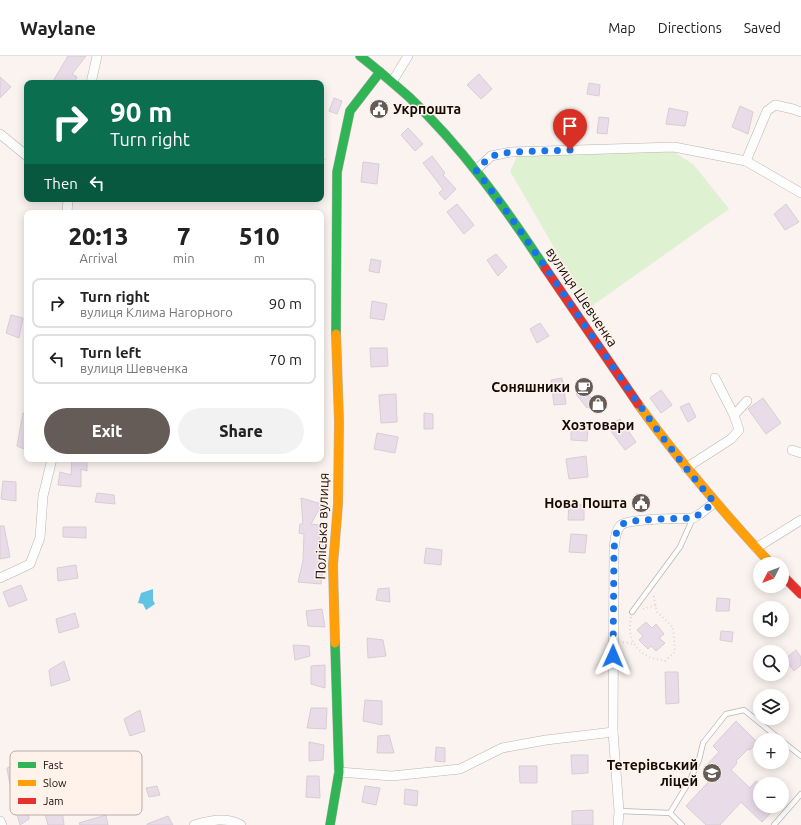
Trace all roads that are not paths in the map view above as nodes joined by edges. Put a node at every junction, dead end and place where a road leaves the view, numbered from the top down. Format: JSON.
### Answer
{"nodes":[{"id":1,"x":97,"y":56,"type":"edge"},
{"id":2,"x":360,"y":56,"type":"edge"},
{"id":3,"x":408,"y":56,"type":"edge"},
{"id":4,"x":380,"y":72,"type":"junction"},
{"id":5,"x":92,"y":80,"type":"edge"},
{"id":6,"x":392,"y":82,"type":"junction"},
{"id":7,"x":801,"y":112,"type":"edge"},
{"id":8,"x":0,"y":134,"type":"edge"},
{"id":9,"x":24,"y":154,"type":"edge"},
{"id":10,"x":746,"y":161,"type":"junction"},
{"id":11,"x":476,"y":170,"type":"junction"},
{"id":12,"x":801,"y":194,"type":"edge"},
{"id":13,"x":715,"y":378,"type":"dead end"},
{"id":14,"x":747,"y":401,"type":"dead end"},
{"id":15,"x":734,"y":415,"type":"junction"},
{"id":16,"x":792,"y":450,"type":"dead end"},
{"id":17,"x":801,"y":454,"type":"edge"},
{"id":18,"x":51,"y":462,"type":"edge"},
{"id":19,"x":686,"y":468,"type":"junction"},
{"id":20,"x":714,"y":502,"type":"junction"},
{"id":21,"x":692,"y":518,"type":"junction"},
{"id":22,"x":801,"y":520,"type":"edge"},
{"id":23,"x":756,"y":548,"type":"junction"},
{"id":24,"x":764,"y":557,"type":"edge"},
{"id":25,"x":0,"y":578,"type":"edge"},
{"id":26,"x":789,"y":582,"type":"edge"},
{"id":27,"x":801,"y":594,"type":"edge"},
{"id":28,"x":632,"y":612,"type":"road end"},
{"id":29,"x":613,"y":732,"type":"junction"},
{"id":30,"x":773,"y":733,"type":"edge"},
{"id":31,"x":789,"y":746,"type":"edge"},
{"id":32,"x":801,"y":756,"type":"edge"},
{"id":33,"x":339,"y":772,"type":"junction"},
{"id":34,"x":801,"y":794,"type":"edge"},
{"id":35,"x":619,"y":811,"type":"junction"},
{"id":36,"x":670,"y":813,"type":"junction"},
{"id":37,"x":0,"y":821,"type":"edge"},
{"id":38,"x":2,"y":825,"type":"edge"},
{"id":39,"x":194,"y":825,"type":"edge"},
{"id":40,"x":241,"y":825,"type":"edge"},
{"id":41,"x":330,"y":825,"type":"edge"},
{"id":42,"x":618,"y":825,"type":"edge"},
{"id":43,"x":682,"y":825,"type":"edge"},
{"id":44,"x":774,"y":825,"type":"edge"}],
"edges":[{"from":1,"to":5,"type":"street"},
{"from":2,"to":4,"type":"street","name":"вулиця Шевченка"},
{"from":3,"to":6,"type":"street"},
{"from":4,"to":6,"type":"street","name":"вулиця Шевченка"},
{"from":4,"to":33,"type":"street","name":"Поліська вулиця"},
{"from":6,"to":11,"type":"street","name":"вулиця Шевченка"},
{"from":7,"to":10,"type":"street"},
{"from":8,"to":9,"type":"street"},
{"from":10,"to":11,"type":"street"},
{"from":10,"to":12,"type":"street"},
{"from":11,"to":19,"type":"street","name":"вулиця Шевченка"},
{"from":13,"to":15,"type":"street"},
{"from":14,"to":15,"type":"street"},
{"from":15,"to":19,"type":"street"},
{"from":16,"to":17,"type":"street"},
{"from":18,"to":25,"type":"street"},
{"from":19,"to":20,"type":"street","name":"вулиця Шевченка"},
{"from":20,"to":21,"type":"street"},
{"from":20,"to":23,"type":"street","name":"вулиця Шевченка"},
{"from":21,"to":28,"type":"lane"},
{"from":21,"to":29,"type":"street"},
{"from":22,"to":23,"type":"street"},
{"from":23,"to":24,"type":"street","name":"вулиця Шевченка"},
{"from":26,"to":27,"type":"street"},
{"from":29,"to":33,"type":"street"},
{"from":29,"to":35,"type":"street"},
{"from":30,"to":36,"type":"lane"},
{"from":31,"to":32,"type":"lane"},
{"from":33,"to":41,"type":"street","name":"Поліська вулиця"},
{"from":34,"to":44,"type":"lane"},
{"from":35,"to":36,"type":"lane"},
{"from":35,"to":42,"type":"street"},
{"from":36,"to":43,"type":"lane"},
{"from":37,"to":38,"type":"street"},
{"from":39,"to":40,"type":"street"}]}
